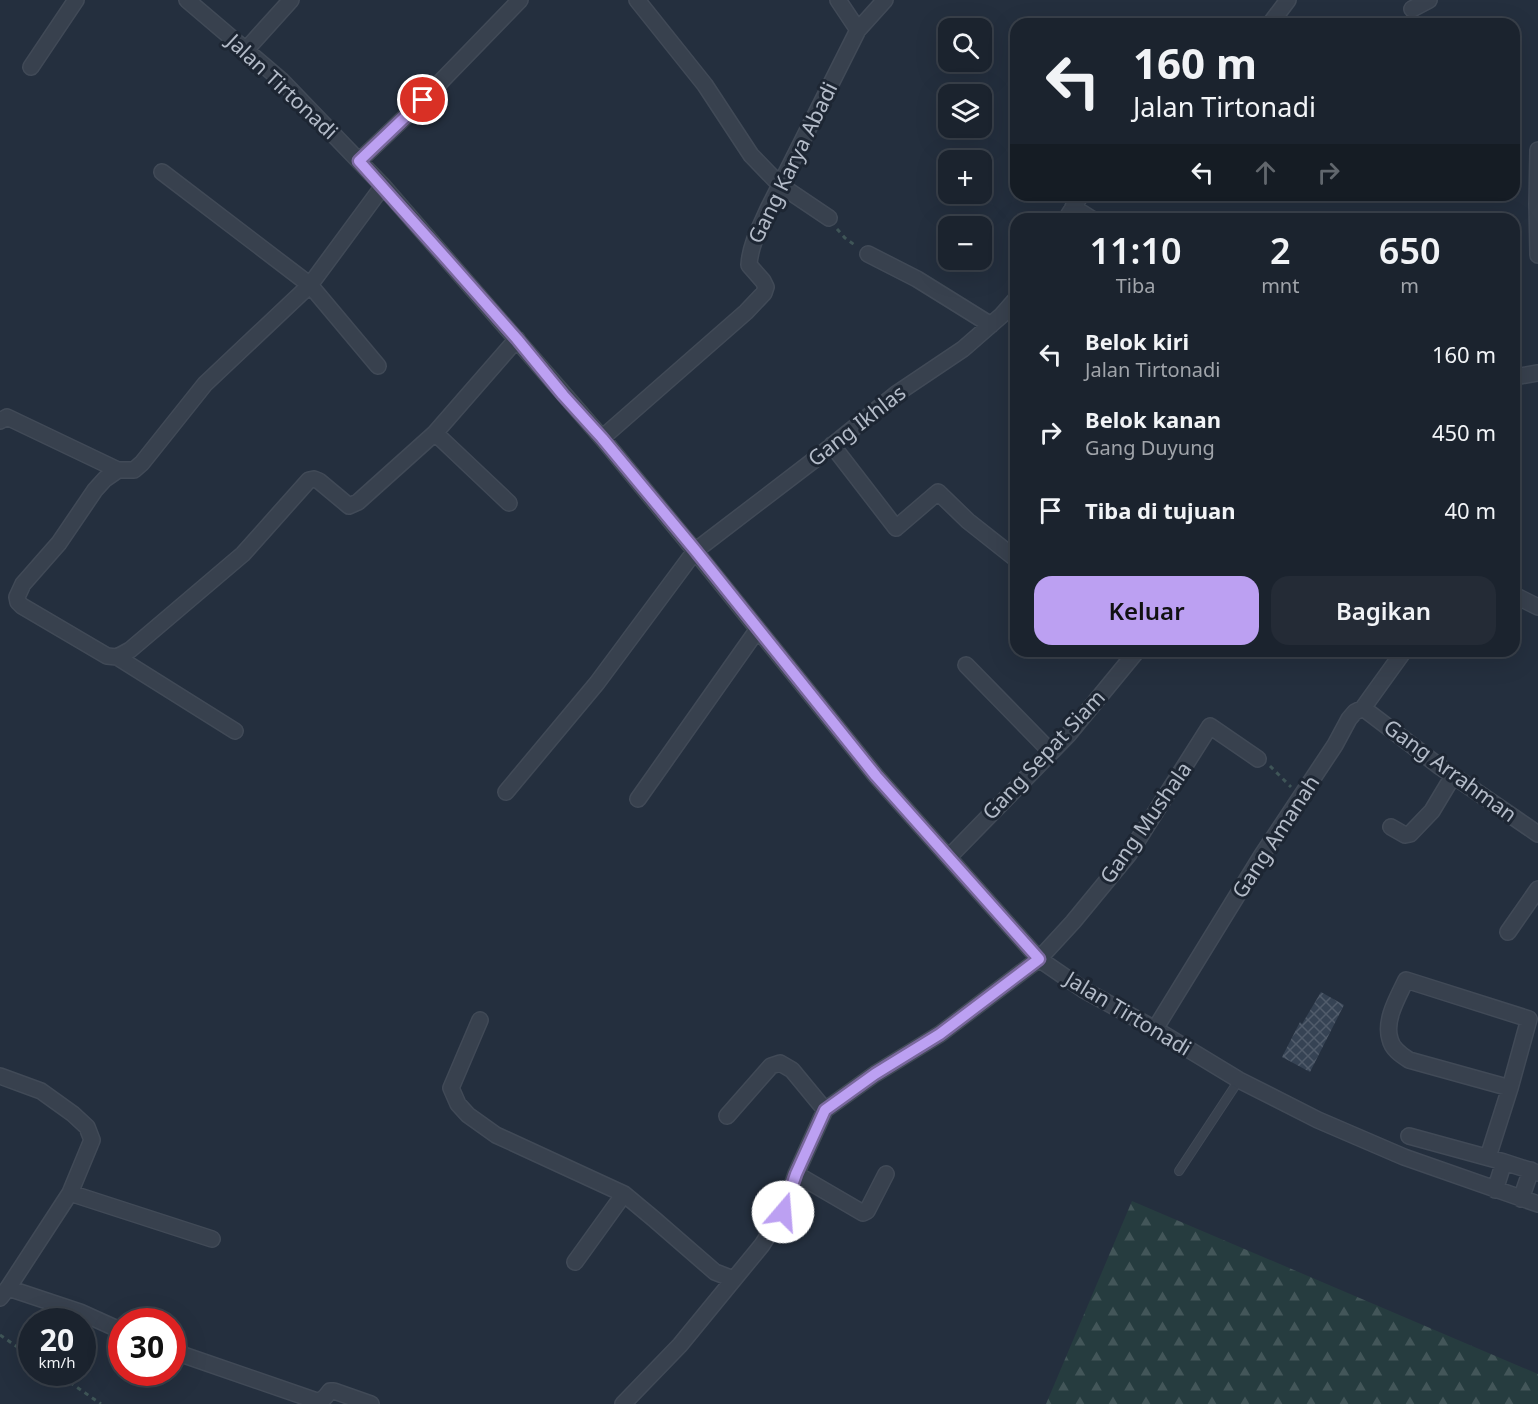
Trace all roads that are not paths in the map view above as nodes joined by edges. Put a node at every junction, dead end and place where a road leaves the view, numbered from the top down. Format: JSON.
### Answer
{"nodes":[{"id":1,"x":76,"y":0,"type":"edge"},
{"id":2,"x":187,"y":0,"type":"edge"},
{"id":3,"x":291,"y":0,"type":"edge"},
{"id":4,"x":520,"y":0,"type":"edge"},
{"id":5,"x":637,"y":0,"type":"edge"},
{"id":6,"x":838,"y":0,"type":"edge"},
{"id":7,"x":885,"y":0,"type":"edge"},
{"id":8,"x":1288,"y":0,"type":"edge"},
{"id":9,"x":1429,"y":0,"type":"edge"},
{"id":10,"x":1412,"y":9,"type":"dead end"},
{"id":11,"x":1274,"y":18,"type":"edge"},
{"id":12,"x":858,"y":30,"type":"junction"},
{"id":13,"x":245,"y":51,"type":"junction"},
{"id":14,"x":31,"y":67,"type":"dead end"},
{"id":15,"x":1538,"y":150,"type":"edge"},
{"id":16,"x":359,"y":161,"type":"junction"},
{"id":17,"x":162,"y":172,"type":"dead end"},
{"id":18,"x":383,"y":186,"type":"junction"},
{"id":19,"x":780,"y":186,"type":"junction"},
{"id":20,"x":829,"y":218,"type":"road end"},
{"id":21,"x":868,"y":254,"type":"road end"},
{"id":22,"x":1538,"y":255,"type":"edge"},
{"id":23,"x":310,"y":285,"type":"junction"},
{"id":24,"x":1010,"y":305,"type":"edge"},
{"id":25,"x":991,"y":325,"type":"junction"},
{"id":26,"x":517,"y":339,"type":"junction"},
{"id":27,"x":378,"y":366,"type":"dead end"},
{"id":28,"x":1538,"y":373,"type":"edge"},
{"id":29,"x":1520,"y":376,"type":"edge"},
{"id":30,"x":0,"y":421,"type":"edge"},
{"id":31,"x":435,"y":433,"type":"junction"},
{"id":32,"x":602,"y":438,"type":"junction"},
{"id":33,"x":832,"y":445,"type":"junction"},
{"id":34,"x":118,"y":470,"type":"junction"},
{"id":35,"x":509,"y":504,"type":"dead end"},
{"id":36,"x":695,"y":550,"type":"junction"},
{"id":37,"x":1010,"y":554,"type":"edge"},
{"id":38,"x":1520,"y":598,"type":"edge"},
{"id":39,"x":1538,"y":607,"type":"edge"},
{"id":40,"x":758,"y":628,"type":"junction"},
{"id":41,"x":117,"y":657,"type":"junction"},
{"id":42,"x":1132,"y":657,"type":"edge"},
{"id":43,"x":1400,"y":657,"type":"edge"},
{"id":44,"x":966,"y":665,"type":"dead end"},
{"id":45,"x":1363,"y":708,"type":"junction"},
{"id":46,"x":235,"y":731,"type":"dead end"},
{"id":47,"x":1051,"y":752,"type":"junction"},
{"id":48,"x":1258,"y":759,"type":"road end"},
{"id":49,"x":1453,"y":776,"type":"junction"},
{"id":50,"x":506,"y":792,"type":"dead end"},
{"id":51,"x":638,"y":799,"type":"dead end"},
{"id":52,"x":1391,"y":828,"type":"dead end"},
{"id":53,"x":1538,"y":834,"type":"edge"},
{"id":54,"x":949,"y":857,"type":"junction"},
{"id":55,"x":1538,"y":889,"type":"edge"},
{"id":56,"x":1508,"y":932,"type":"dead end"},
{"id":57,"x":1039,"y":959,"type":"junction"},
{"id":58,"x":1533,"y":1014,"type":"edge"},
{"id":59,"x":480,"y":1020,"type":"dead end"},
{"id":60,"x":1155,"y":1029,"type":"junction"},
{"id":61,"x":0,"y":1076,"type":"edge"},
{"id":62,"x":1239,"y":1080,"type":"junction"},
{"id":63,"x":1510,"y":1089,"type":"junction"},
{"id":64,"x":825,"y":1110,"type":"junction"},
{"id":65,"x":726,"y":1116,"type":"dead end"},
{"id":66,"x":1409,"y":1136,"type":"dead end"},
{"id":67,"x":1488,"y":1157,"type":"junction"},
{"id":68,"x":1504,"y":1162,"type":"junction"},
{"id":69,"x":1179,"y":1171,"type":"dead end"},
{"id":70,"x":1534,"y":1172,"type":"edge"},
{"id":71,"x":796,"y":1174,"type":"junction"},
{"id":72,"x":886,"y":1174,"type":"dead end"},
{"id":73,"x":1495,"y":1190,"type":"junction"},
{"id":74,"x":70,"y":1193,"type":"junction"},
{"id":75,"x":624,"y":1194,"type":"junction"},
{"id":76,"x":1521,"y":1199,"type":"junction"},
{"id":77,"x":1538,"y":1204,"type":"edge"},
{"id":78,"x":212,"y":1239,"type":"dead end"},
{"id":79,"x":575,"y":1262,"type":"dead end"},
{"id":80,"x":734,"y":1279,"type":"junction"},
{"id":81,"x":4,"y":1293,"type":"edge"},
{"id":82,"x":108,"y":1325,"type":"edge"},
{"id":83,"x":186,"y":1356,"type":"edge"},
{"id":84,"x":371,"y":1404,"type":"edge"},
{"id":85,"x":623,"y":1404,"type":"edge"}],
"edges":[{"from":1,"to":14,"type":"street"},
{"from":2,"to":13,"type":"street","name":"Jalan Tirtonadi"},
{"from":3,"to":13,"type":"street"},
{"from":4,"to":16,"type":"street"},
{"from":5,"to":19,"type":"street"},
{"from":6,"to":12,"type":"street"},
{"from":7,"to":12,"type":"street","name":"Gang Karya Abadi"},
{"from":8,"to":11,"type":"street"},
{"from":9,"to":10,"type":"street"},
{"from":12,"to":19,"type":"street","name":"Gang Karya Abadi"},
{"from":13,"to":16,"type":"street","name":"Jalan Tirtonadi"},
{"from":15,"to":22,"type":"street"},
{"from":16,"to":18,"type":"street","name":"Jalan Tirtonadi"},
{"from":17,"to":23,"type":"street"},
{"from":18,"to":23,"type":"street"},
{"from":18,"to":26,"type":"street","name":"Jalan Tirtonadi"},
{"from":19,"to":20,"type":"street"},
{"from":19,"to":32,"type":"street","name":"Gang Karya Abadi"},
{"from":21,"to":25,"type":"street"},
{"from":23,"to":27,"type":"street"},
{"from":23,"to":34,"type":"street"},
{"from":24,"to":25,"type":"street","name":"Gang Ikhlas"},
{"from":25,"to":33,"type":"street","name":"Gang Ikhlas"},
{"from":26,"to":31,"type":"street"},
{"from":26,"to":32,"type":"street","name":"Jalan Tirtonadi"},
{"from":28,"to":29,"type":"street"},
{"from":30,"to":34,"type":"street"},
{"from":31,"to":35,"type":"street"},
{"from":31,"to":41,"type":"street"},
{"from":32,"to":36,"type":"street","name":"Jalan Tirtonadi"},
{"from":33,"to":36,"type":"street","name":"Gang Ikhlas"},
{"from":33,"to":37,"type":"street"},
{"from":34,"to":41,"type":"street"},
{"from":36,"to":40,"type":"street","name":"Jalan Tirtonadi"},
{"from":36,"to":50,"type":"street","name":"Gang Ikhlas"},
{"from":38,"to":39,"type":"street"},
{"from":40,"to":51,"type":"street"},
{"from":40,"to":54,"type":"street","name":"Jalan Tirtonadi"},
{"from":41,"to":46,"type":"street"},
{"from":42,"to":47,"type":"street","name":"Gang Sepat Siam"},
{"from":43,"to":45,"type":"street","name":"Gang Amanah"},
{"from":44,"to":47,"type":"street"},
{"from":45,"to":49,"type":"street","name":"Gang Arrahman"},
{"from":45,"to":60,"type":"street","name":"Gang Amanah"},
{"from":47,"to":54,"type":"street","name":"Gang Sepat Siam"},
{"from":48,"to":57,"type":"street","name":"Gang Mushala"},
{"from":49,"to":52,"type":"street"},
{"from":49,"to":53,"type":"street","name":"Gang Arrahman"},
{"from":54,"to":57,"type":"street","name":"Jalan Tirtonadi"},
{"from":55,"to":56,"type":"street"},
{"from":57,"to":60,"type":"street","name":"Jalan Tirtonadi"},
{"from":57,"to":64,"type":"street"},
{"from":58,"to":63,"type":"street"},
{"from":58,"to":63,"type":"street"},
{"from":59,"to":75,"type":"street"},
{"from":60,"to":62,"type":"street","name":"Jalan Tirtonadi"},
{"from":61,"to":74,"type":"street"},
{"from":62,"to":69,"type":"lane"},
{"from":62,"to":73,"type":"street","name":"Jalan Tirtonadi"},
{"from":63,"to":67,"type":"street"},
{"from":64,"to":65,"type":"street"},
{"from":64,"to":71,"type":"street"},
{"from":66,"to":67,"type":"street"},
{"from":67,"to":68,"type":"street"},
{"from":68,"to":70,"type":"street"},
{"from":68,"to":73,"type":"street"},
{"from":70,"to":76,"type":"street"},
{"from":71,"to":72,"type":"street"},
{"from":71,"to":80,"type":"street"},
{"from":73,"to":76,"type":"street","name":"Jalan Tirtonadi"},
{"from":74,"to":78,"type":"street"},
{"from":74,"to":81,"type":"street"},
{"from":75,"to":79,"type":"street"},
{"from":75,"to":80,"type":"street"},
{"from":76,"to":77,"type":"street","name":"Jalan Tirtonadi"},
{"from":80,"to":85,"type":"street"},
{"from":81,"to":82,"type":"street"},
{"from":83,"to":84,"type":"street"}]}
